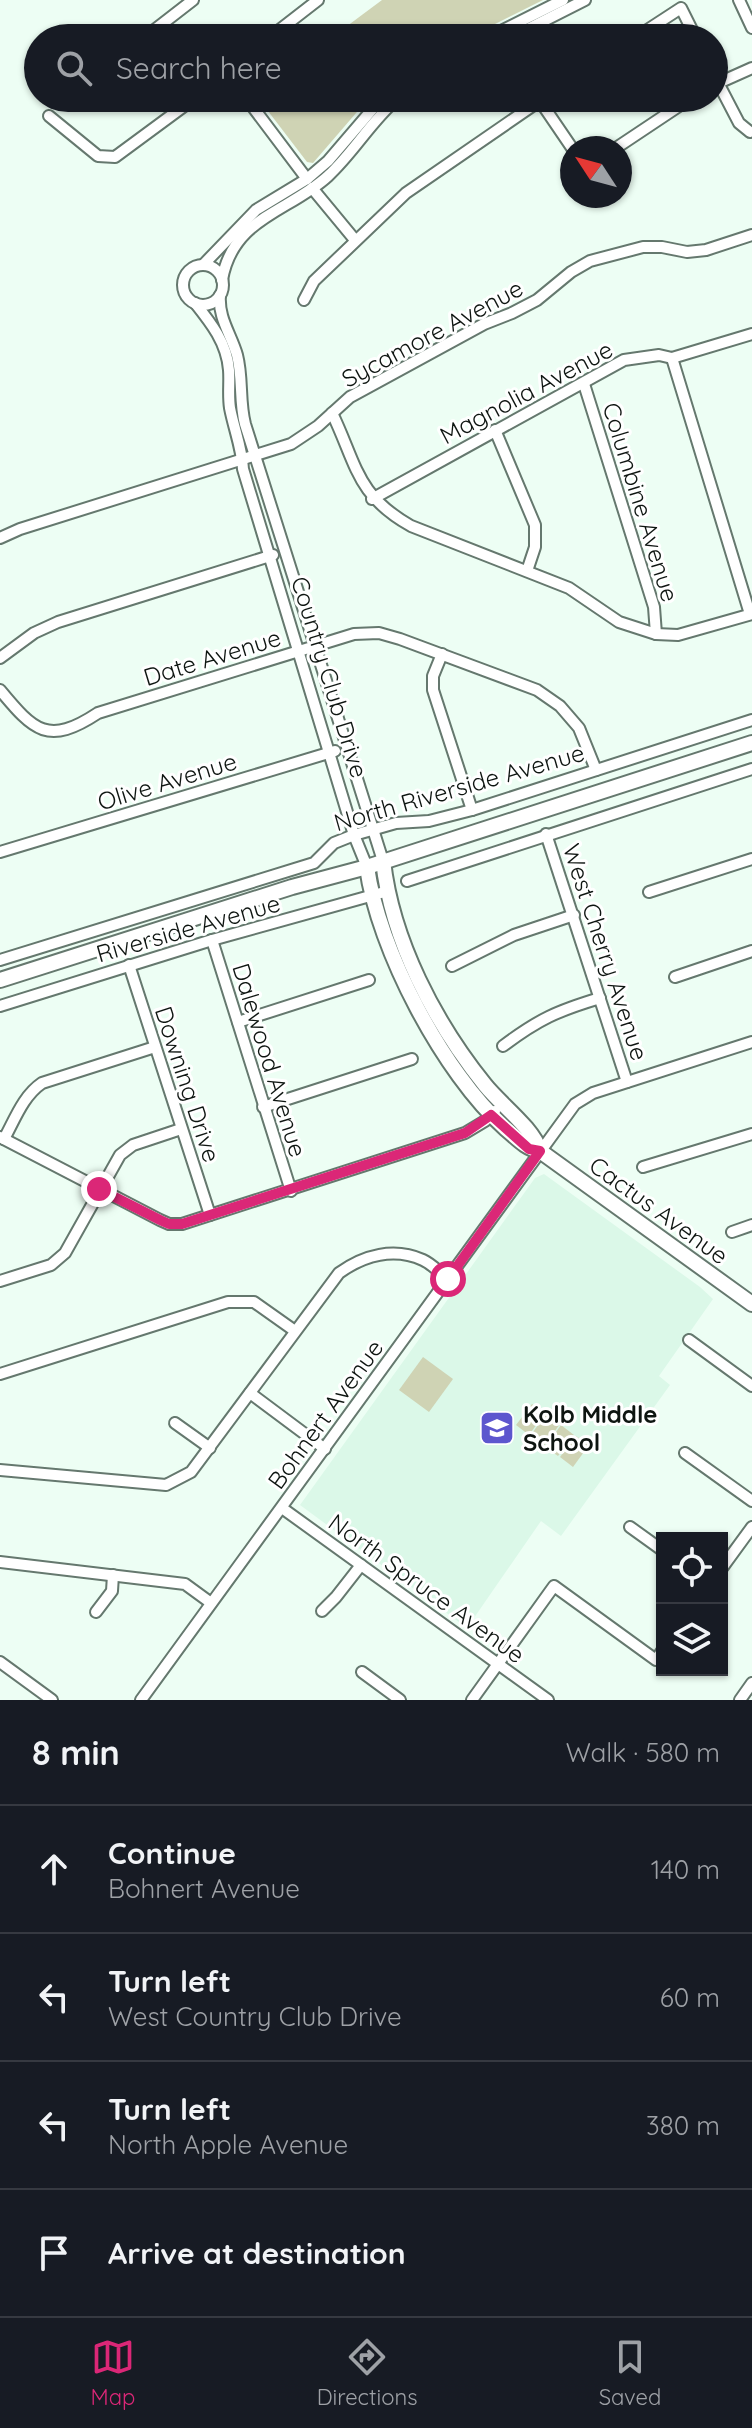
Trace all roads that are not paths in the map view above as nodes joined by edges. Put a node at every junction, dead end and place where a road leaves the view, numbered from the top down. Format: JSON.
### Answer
{"nodes":[{"id":1,"x":193,"y":0,"type":"edge"},
{"id":2,"x":318,"y":0,"type":"edge"},
{"id":3,"x":563,"y":0,"type":"edge"},
{"id":4,"x":585,"y":0,"type":"edge"},
{"id":5,"x":739,"y":0,"type":"edge"},
{"id":6,"x":162,"y":24,"type":"edge"},
{"id":7,"x":287,"y":24,"type":"edge"},
{"id":8,"x":515,"y":24,"type":"edge"},
{"id":9,"x":538,"y":24,"type":"edge"},
{"id":10,"x":656,"y":24,"type":"edge"},
{"id":11,"x":689,"y":24,"type":"edge"},
{"id":12,"x":752,"y":28,"type":"edge"},
{"id":13,"x":752,"y":68,"type":"edge"},
{"id":14,"x":728,"y":76,"type":"edge"},
{"id":15,"x":728,"y":104,"type":"edge"},
{"id":16,"x":173,"y":112,"type":"edge"},
{"id":17,"x":256,"y":112,"type":"edge"},
{"id":18,"x":370,"y":112,"type":"edge"},
{"id":19,"x":383,"y":112,"type":"edge"},
{"id":20,"x":523,"y":112,"type":"edge"},
{"id":21,"x":550,"y":112,"type":"edge"},
{"id":22,"x":670,"y":112,"type":"edge"},
{"id":23,"x":49,"y":116,"type":"dead end"},
{"id":24,"x":750,"y":132,"type":"dead end"},
{"id":25,"x":565,"y":136,"type":"edge"},
{"id":26,"x":632,"y":137,"type":"edge"},
{"id":27,"x":310,"y":184,"type":"junction"},
{"id":28,"x":752,"y":235,"type":"edge"},
{"id":29,"x":355,"y":240,"type":"junction"},
{"id":30,"x":203,"y":265,"type":"junction"},
{"id":31,"x":222,"y":280,"type":"junction"},
{"id":32,"x":220,"y":295,"type":"junction"},
{"id":33,"x":304,"y":300,"type":"dead end"},
{"id":34,"x":195,"y":303,"type":"junction"},
{"id":35,"x":752,"y":334,"type":"edge"},
{"id":36,"x":672,"y":358,"type":"junction"},
{"id":37,"x":584,"y":384,"type":"junction"},
{"id":38,"x":332,"y":413,"type":"junction"},
{"id":39,"x":495,"y":430,"type":"junction"},
{"id":40,"x":256,"y":457,"type":"junction"},
{"id":41,"x":243,"y":461,"type":"junction"},
{"id":42,"x":372,"y":499,"type":"junction"},
{"id":43,"x":0,"y":538,"type":"edge"},
{"id":44,"x":284,"y":551,"type":"junction"},
{"id":45,"x":270,"y":556,"type":"junction"},
{"id":46,"x":527,"y":571,"type":"junction"},
{"id":47,"x":751,"y":614,"type":"edge"},
{"id":48,"x":656,"y":634,"type":"junction"},
{"id":49,"x":314,"y":646,"type":"junction"},
{"id":50,"x":298,"y":651,"type":"junction"},
{"id":51,"x":442,"y":654,"type":"junction"},
{"id":52,"x":0,"y":658,"type":"edge"},
{"id":53,"x":0,"y":690,"type":"edge"},
{"id":54,"x":752,"y":720,"type":"edge"},
{"id":55,"x":752,"y":743,"type":"edge"},
{"id":56,"x":346,"y":747,"type":"junction"},
{"id":57,"x":330,"y":752,"type":"junction"},
{"id":58,"x":752,"y":769,"type":"edge"},
{"id":59,"x":596,"y":770,"type":"junction"},
{"id":60,"x":472,"y":810,"type":"junction"},
{"id":61,"x":373,"y":829,"type":"junction"},
{"id":62,"x":546,"y":834,"type":"junction"},
{"id":63,"x":354,"y":835,"type":"junction"},
{"id":64,"x":0,"y":852,"type":"edge"},
{"id":65,"x":752,"y":859,"type":"edge"},
{"id":66,"x":383,"y":861,"type":"junction"},
{"id":67,"x":367,"y":867,"type":"junction"},
{"id":68,"x":407,"y":881,"type":"dead end"},
{"id":69,"x":649,"y":892,"type":"dead end"},
{"id":70,"x":373,"y":896,"type":"junction"},
{"id":71,"x":389,"y":896,"type":"junction"},
{"id":72,"x":574,"y":915,"type":"junction"},
{"id":73,"x":212,"y":940,"type":"junction"},
{"id":74,"x":752,"y":951,"type":"edge"},
{"id":75,"x":0,"y":960,"type":"edge"},
{"id":76,"x":129,"y":965,"type":"junction"},
{"id":77,"x":452,"y":966,"type":"dead end"},
{"id":78,"x":675,"y":977,"type":"dead end"},
{"id":79,"x":0,"y":980,"type":"edge"},
{"id":80,"x":369,"y":980,"type":"dead end"},
{"id":81,"x":600,"y":998,"type":"junction"},
{"id":82,"x":0,"y":1006,"type":"edge"},
{"id":83,"x":238,"y":1022,"type":"junction"},
{"id":84,"x":752,"y":1042,"type":"edge"},
{"id":85,"x":503,"y":1046,"type":"dead end"},
{"id":86,"x":155,"y":1047,"type":"junction"},
{"id":87,"x":412,"y":1059,"type":"dead end"},
{"id":88,"x":627,"y":1082,"type":"junction"},
{"id":89,"x":263,"y":1107,"type":"junction"},
{"id":90,"x":496,"y":1110,"type":"junction"},
{"id":91,"x":181,"y":1129,"type":"junction"},
{"id":92,"x":752,"y":1134,"type":"edge"},
{"id":93,"x":2,"y":1138,"type":"edge"},
{"id":94,"x":540,"y":1151,"type":"junction"},
{"id":95,"x":643,"y":1167,"type":"dead end"},
{"id":96,"x":99,"y":1189,"type":"junction"},
{"id":97,"x":291,"y":1191,"type":"junction"},
{"id":98,"x":210,"y":1215,"type":"junction"},
{"id":99,"x":752,"y":1225,"type":"edge"},
{"id":100,"x":732,"y":1232,"type":"dead end"},
{"id":101,"x":448,"y":1279,"type":"junction"},
{"id":102,"x":0,"y":1281,"type":"edge"},
{"id":103,"x":752,"y":1304,"type":"edge"},
{"id":104,"x":295,"y":1331,"type":"junction"},
{"id":105,"x":689,"y":1340,"type":"dead end"},
{"id":106,"x":0,"y":1374,"type":"edge"},
{"id":107,"x":752,"y":1386,"type":"edge"},
{"id":108,"x":250,"y":1393,"type":"junction"},
{"id":109,"x":175,"y":1423,"type":"dead end"},
{"id":110,"x":210,"y":1448,"type":"junction"},
{"id":111,"x":325,"y":1449,"type":"junction"},
{"id":112,"x":685,"y":1453,"type":"dead end"},
{"id":113,"x":0,"y":1470,"type":"edge"},
{"id":114,"x":752,"y":1501,"type":"edge"},
{"id":115,"x":282,"y":1508,"type":"junction"},
{"id":116,"x":630,"y":1527,"type":"dead end"},
{"id":117,"x":752,"y":1527,"type":"edge"},
{"id":118,"x":656,"y":1546,"type":"edge"},
{"id":119,"x":728,"y":1560,"type":"edge"},
{"id":120,"x":0,"y":1562,"type":"edge"},
{"id":121,"x":361,"y":1565,"type":"junction"},
{"id":122,"x":113,"y":1575,"type":"junction"},
{"id":123,"x":211,"y":1603,"type":"junction"},
{"id":124,"x":322,"y":1611,"type":"dead end"},
{"id":125,"x":96,"y":1612,"type":"dead end"},
{"id":126,"x":656,"y":1654,"type":"edge"},
{"id":127,"x":0,"y":1662,"type":"edge"},
{"id":128,"x":498,"y":1664,"type":"junction"},
{"id":129,"x":362,"y":1672,"type":"dead end"},
{"id":130,"x":752,"y":1683,"type":"edge"},
{"id":131,"x":52,"y":1700,"type":"edge"},
{"id":132,"x":141,"y":1700,"type":"edge"},
{"id":133,"x":400,"y":1700,"type":"edge"},
{"id":134,"x":472,"y":1700,"type":"edge"},
{"id":135,"x":548,"y":1700,"type":"edge"},
{"id":136,"x":740,"y":1700,"type":"edge"}],
"edges":[{"from":1,"to":6,"type":"street"},
{"from":2,"to":7,"type":"street"},
{"from":3,"to":8,"type":"street"},
{"from":4,"to":9,"type":"street"},
{"from":5,"to":12,"type":"street"},
{"from":10,"to":11,"type":"street"},
{"from":13,"to":14,"type":"street"},
{"from":15,"to":24,"type":"street"},
{"from":16,"to":23,"type":"street"},
{"from":17,"to":27,"type":"street"},
{"from":18,"to":27,"type":"street"},
{"from":19,"to":27,"type":"street"},
{"from":20,"to":29,"type":"street"},
{"from":21,"to":25,"type":"street"},
{"from":22,"to":26,"type":"street"},
{"from":27,"to":29,"type":"street"},
{"from":27,"to":30,"type":"street"},
{"from":27,"to":31,"type":"street"},
{"from":28,"to":38,"type":"street","name":"Sycamore Avenue"},
{"from":29,"to":33,"type":"street"},
{"from":30,"to":31,"type":"street"},
{"from":30,"to":34,"type":"street"},
{"from":31,"to":32,"type":"street"},
{"from":32,"to":34,"type":"street"},
{"from":32,"to":40,"type":"street","name":"Country Club Drive"},
{"from":34,"to":41,"type":"street","name":"Country Club Drive"},
{"from":35,"to":36,"type":"street","name":"Magnolia Avenue"},
{"from":36,"to":37,"type":"street","name":"Magnolia Avenue"},
{"from":36,"to":47,"type":"street"},
{"from":37,"to":39,"type":"street","name":"Magnolia Avenue"},
{"from":37,"to":48,"type":"street","name":"Columbine Avenue"},
{"from":38,"to":40,"type":"street","name":"Sycamore Avenue"},
{"from":38,"to":42,"type":"street"},
{"from":39,"to":42,"type":"street","name":"Magnolia Avenue"},
{"from":39,"to":46,"type":"street"},
{"from":40,"to":41,"type":"street","name":"Sycamore Avenue"},
{"from":40,"to":44,"type":"street","name":"Country Club Drive"},
{"from":41,"to":43,"type":"street","name":"Sycamore Avenue"},
{"from":41,"to":45,"type":"street","name":"Country Club Drive"},
{"from":42,"to":46,"type":"street"},
{"from":44,"to":45,"type":"street"},
{"from":44,"to":49,"type":"street","name":"Country Club Drive"},
{"from":45,"to":50,"type":"street","name":"Country Club Drive"},
{"from":45,"to":52,"type":"street"},
{"from":46,"to":48,"type":"street"},
{"from":47,"to":48,"type":"street"},
{"from":49,"to":50,"type":"street","name":"Date Avenue"},
{"from":49,"to":51,"type":"street","name":"Date Avenue"},
{"from":49,"to":56,"type":"street","name":"Country Club Drive"},
{"from":50,"to":53,"type":"street","name":"Date Avenue"},
{"from":50,"to":57,"type":"street","name":"Country Club Drive"},
{"from":51,"to":59,"type":"street","name":"Date Avenue"},
{"from":51,"to":60,"type":"street"},
{"from":54,"to":59,"type":"street","name":"North Riverside Avenue"},
{"from":55,"to":66,"type":"main road","name":"North Riverside Avenue"},
{"from":56,"to":57,"type":"street","name":"Olive Avenue"},
{"from":56,"to":61,"type":"street","name":"Country Club Drive"},
{"from":57,"to":63,"type":"street","name":"Country Club Drive"},
{"from":57,"to":64,"type":"street","name":"Olive Avenue"},
{"from":58,"to":62,"type":"street"},
{"from":59,"to":60,"type":"street","name":"North Riverside Avenue"},
{"from":60,"to":61,"type":"street","name":"North Riverside Avenue"},
{"from":61,"to":63,"type":"street","name":"North Riverside Avenue"},
{"from":61,"to":66,"type":"street","name":"Country Club Drive"},
{"from":62,"to":68,"type":"street"},
{"from":62,"to":72,"type":"street","name":"West Cherry Avenue"},
{"from":63,"to":67,"type":"street","name":"Country Club Drive"},
{"from":63,"to":75,"type":"street","name":"North Riverside Avenue"},
{"from":65,"to":69,"type":"street"},
{"from":66,"to":67,"type":"main road","name":"North Riverside Avenue"},
{"from":66,"to":71,"type":"main road","name":"Country Club Drive"},
{"from":67,"to":70,"type":"main road","name":"Country Club Drive"},
{"from":67,"to":79,"type":"main road","name":"North Riverside Avenue"},
{"from":70,"to":71,"type":"street","name":"Riverside Avenue"},
{"from":70,"to":73,"type":"street","name":"Riverside Avenue"},
{"from":70,"to":90,"type":"main road","name":"Country Club Drive"},
{"from":71,"to":90,"type":"main road","name":"Country Club Drive"},
{"from":72,"to":77,"type":"street"},
{"from":72,"to":81,"type":"street","name":"West Cherry Avenue"},
{"from":73,"to":76,"type":"street","name":"Riverside Avenue"},
{"from":73,"to":83,"type":"street","name":"Dalewood Avenue"},
{"from":74,"to":78,"type":"street"},
{"from":76,"to":82,"type":"street","name":"Riverside Avenue"},
{"from":76,"to":86,"type":"street","name":"Downing Drive"},
{"from":80,"to":83,"type":"street"},
{"from":81,"to":85,"type":"street"},
{"from":81,"to":88,"type":"street","name":"West Cherry Avenue"},
{"from":83,"to":89,"type":"street","name":"Dalewood Avenue"},
{"from":84,"to":88,"type":"street","name":"Bohnert Avenue"},
{"from":86,"to":91,"type":"street","name":"Downing Drive"},
{"from":86,"to":93,"type":"street"},
{"from":87,"to":89,"type":"street"},
{"from":88,"to":94,"type":"street","name":"Bohnert Avenue"},
{"from":89,"to":97,"type":"street","name":"Dalewood Avenue"},
{"from":90,"to":94,"type":"main road","name":"Cactus Avenue"},
{"from":90,"to":97,"type":"street"},
{"from":91,"to":96,"type":"street"},
{"from":91,"to":98,"type":"street","name":"Downing Drive"},
{"from":92,"to":95,"type":"street"},
{"from":93,"to":96,"type":"street"},
{"from":94,"to":101,"type":"street","name":"Bohnert Avenue"},
{"from":94,"to":103,"type":"main road","name":"Cactus Avenue"},
{"from":96,"to":98,"type":"street"},
{"from":96,"to":102,"type":"street"},
{"from":97,"to":98,"type":"street"},
{"from":99,"to":100,"type":"street"},
{"from":101,"to":104,"type":"street"},
{"from":101,"to":111,"type":"street","name":"Bohnert Avenue"},
{"from":104,"to":106,"type":"street"},
{"from":104,"to":108,"type":"street"},
{"from":105,"to":107,"type":"street"},
{"from":108,"to":110,"type":"street"},
{"from":108,"to":111,"type":"street"},
{"from":109,"to":110,"type":"street"},
{"from":110,"to":113,"type":"street"},
{"from":111,"to":115,"type":"street","name":"Bohnert Avenue"},
{"from":112,"to":114,"type":"street"},
{"from":115,"to":121,"type":"street","name":"North Spruce Avenue"},
{"from":115,"to":123,"type":"street","name":"Bohnert Avenue"},
{"from":116,"to":118,"type":"street"},
{"from":117,"to":119,"type":"street"},
{"from":120,"to":122,"type":"street"},
{"from":121,"to":124,"type":"street"},
{"from":121,"to":128,"type":"street","name":"North Spruce Avenue"},
{"from":122,"to":123,"type":"street"},
{"from":122,"to":125,"type":"street"},
{"from":123,"to":132,"type":"street","name":"Bohnert Avenue"},
{"from":126,"to":128,"type":"street"},
{"from":127,"to":131,"type":"street"},
{"from":128,"to":134,"type":"street"},
{"from":128,"to":135,"type":"street","name":"North Spruce Avenue"},
{"from":129,"to":133,"type":"street"},
{"from":130,"to":136,"type":"street"}]}
